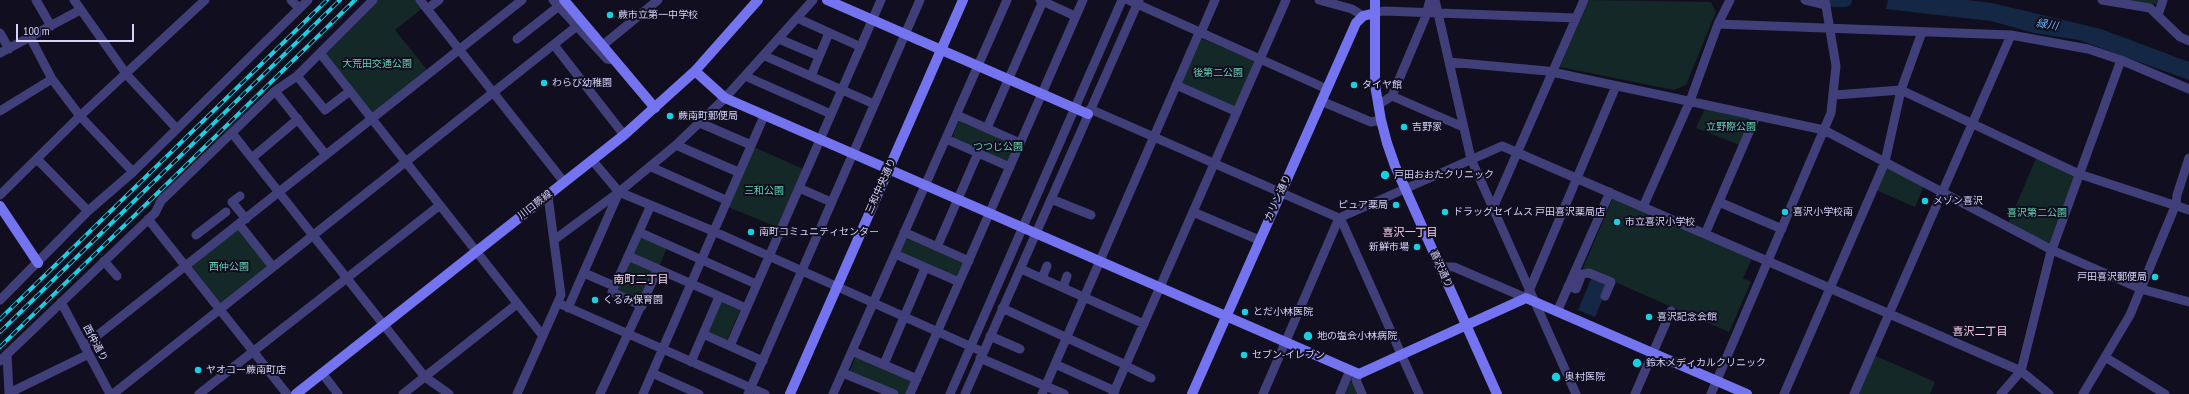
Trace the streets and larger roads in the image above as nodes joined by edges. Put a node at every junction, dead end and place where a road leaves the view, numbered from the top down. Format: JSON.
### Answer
{"nodes":[{"id":1,"x":36,"y":0,"type":"edge"},
{"id":2,"x":74,"y":0,"type":"edge"},
{"id":3,"x":205,"y":0,"type":"edge"},
{"id":4,"x":292,"y":0,"type":"edge"},
{"id":5,"x":308,"y":0,"type":"edge"},
{"id":6,"x":373,"y":0,"type":"edge"},
{"id":7,"x":420,"y":0,"type":"edge"},
{"id":8,"x":439,"y":0,"type":"edge"},
{"id":9,"x":522,"y":0,"type":"edge"},
{"id":10,"x":658,"y":0,"type":"edge"},
{"id":11,"x":758,"y":0,"type":"edge"},
{"id":12,"x":812,"y":0,"type":"edge"},
{"id":13,"x":827,"y":0,"type":"edge"},
{"id":14,"x":881,"y":0,"type":"edge"},
{"id":15,"x":920,"y":0,"type":"edge"},
{"id":16,"x":963,"y":0,"type":"edge"},
{"id":17,"x":1006,"y":0,"type":"edge"},
{"id":18,"x":1082,"y":0,"type":"edge"},
{"id":19,"x":1122,"y":0,"type":"edge"},
{"id":20,"x":1128,"y":0,"type":"edge"},
{"id":21,"x":1215,"y":0,"type":"edge"},
{"id":22,"x":1286,"y":0,"type":"edge"},
{"id":23,"x":1319,"y":0,"type":"edge"},
{"id":24,"x":1375,"y":0,"type":"edge"},
{"id":25,"x":1430,"y":0,"type":"edge"},
{"id":26,"x":1434,"y":0,"type":"edge"},
{"id":27,"x":1584,"y":0,"type":"edge"},
{"id":28,"x":1730,"y":0,"type":"edge"},
{"id":29,"x":1805,"y":0,"type":"edge"},
{"id":30,"x":2102,"y":0,"type":"edge"},
{"id":31,"x":2162,"y":0,"type":"edge"},
{"id":32,"x":1041,"y":1,"type":"edge"},
{"id":33,"x":559,"y":2,"type":"edge"},
{"id":34,"x":1138,"y":3,"type":"edge"},
{"id":35,"x":1825,"y":3,"type":"edge"},
{"id":36,"x":299,"y":8,"type":"junction"},
{"id":37,"x":428,"y":9,"type":"junction"},
{"id":38,"x":80,"y":10,"type":"junction"},
{"id":39,"x":1375,"y":13,"type":"junction"},
{"id":40,"x":1427,"y":13,"type":"junction"},
{"id":41,"x":1438,"y":14,"type":"junction"},
{"id":42,"x":2158,"y":15,"type":"junction"},
{"id":43,"x":1075,"y":16,"type":"junction"},
{"id":44,"x":1363,"y":16,"type":"junction"},
{"id":45,"x":797,"y":18,"type":"junction"},
{"id":46,"x":1576,"y":18,"type":"junction"},
{"id":47,"x":872,"y":20,"type":"junction"},
{"id":48,"x":1718,"y":24,"type":"junction"},
{"id":49,"x":51,"y":26,"type":"junction"},
{"id":50,"x":582,"y":26,"type":"junction"},
{"id":51,"x":1830,"y":28,"type":"junction"},
{"id":52,"x":1922,"y":32,"type":"junction"},
{"id":53,"x":0,"y":33,"type":"edge"},
{"id":54,"x":829,"y":33,"type":"junction"},
{"id":55,"x":1199,"y":33,"type":"junction"},
{"id":56,"x":905,"y":34,"type":"junction"},
{"id":57,"x":2011,"y":35,"type":"junction"},
{"id":58,"x":30,"y":37,"type":"junction"},
{"id":59,"x":517,"y":39,"type":"dead end"},
{"id":60,"x":779,"y":39,"type":"junction"},
{"id":61,"x":2189,"y":41,"type":"edge"},
{"id":62,"x":554,"y":45,"type":"junction"},
{"id":63,"x":603,"y":45,"type":"junction"},
{"id":64,"x":861,"y":47,"type":"junction"},
{"id":65,"x":9,"y":49,"type":"junction"},
{"id":66,"x":460,"y":50,"type":"junction"},
{"id":67,"x":941,"y":50,"type":"junction"},
{"id":68,"x":0,"y":53,"type":"edge"},
{"id":69,"x":320,"y":53,"type":"junction"},
{"id":70,"x":765,"y":56,"type":"junction"},
{"id":71,"x":820,"y":56,"type":"junction"},
{"id":72,"x":614,"y":60,"type":"junction"},
{"id":73,"x":1260,"y":60,"type":"junction"},
{"id":74,"x":2121,"y":60,"type":"junction"},
{"id":75,"x":1449,"y":62,"type":"junction"},
{"id":76,"x":977,"y":66,"type":"junction"},
{"id":77,"x":695,"y":71,"type":"junction"},
{"id":78,"x":1552,"y":72,"type":"junction"},
{"id":79,"x":126,"y":75,"type":"junction"},
{"id":80,"x":297,"y":76,"type":"junction"},
{"id":81,"x":745,"y":76,"type":"junction"},
{"id":82,"x":811,"y":76,"type":"junction"},
{"id":83,"x":52,"y":79,"type":"junction"},
{"id":84,"x":1009,"y":80,"type":"junction"},
{"id":85,"x":1176,"y":85,"type":"junction"},
{"id":86,"x":1616,"y":86,"type":"junction"},
{"id":87,"x":1326,"y":88,"type":"junction"},
{"id":88,"x":2189,"y":89,"type":"edge"},
{"id":89,"x":842,"y":90,"type":"junction"},
{"id":90,"x":1901,"y":90,"type":"junction"},
{"id":91,"x":275,"y":91,"type":"junction"},
{"id":92,"x":350,"y":91,"type":"junction"},
{"id":93,"x":493,"y":93,"type":"junction"},
{"id":94,"x":1041,"y":94,"type":"junction"},
{"id":95,"x":1835,"y":95,"type":"junction"},
{"id":96,"x":1392,"y":96,"type":"junction"},
{"id":97,"x":725,"y":98,"type":"junction"},
{"id":98,"x":1321,"y":101,"type":"junction"},
{"id":99,"x":1690,"y":101,"type":"junction"},
{"id":100,"x":874,"y":104,"type":"junction"},
{"id":101,"x":1378,"y":105,"type":"junction"},
{"id":102,"x":655,"y":108,"type":"junction"},
{"id":103,"x":1075,"y":108,"type":"junction"},
{"id":104,"x":0,"y":111,"type":"edge"},
{"id":105,"x":1089,"y":112,"type":"junction"},
{"id":106,"x":1237,"y":112,"type":"junction"},
{"id":107,"x":831,"y":114,"type":"junction"},
{"id":108,"x":956,"y":115,"type":"junction"},
{"id":109,"x":80,"y":116,"type":"junction"},
{"id":110,"x":764,"y":116,"type":"junction"},
{"id":111,"x":1756,"y":116,"type":"junction"},
{"id":112,"x":298,"y":119,"type":"junction"},
{"id":113,"x":372,"y":119,"type":"junction"},
{"id":114,"x":1381,"y":120,"type":"junction"},
{"id":115,"x":700,"y":123,"type":"junction"},
{"id":116,"x":1973,"y":123,"type":"junction"},
{"id":117,"x":1463,"y":127,"type":"junction"},
{"id":118,"x":176,"y":128,"type":"junction"},
{"id":119,"x":987,"y":128,"type":"junction"},
{"id":120,"x":1824,"y":130,"type":"junction"},
{"id":121,"x":232,"y":133,"type":"junction"},
{"id":122,"x":624,"y":135,"type":"junction"},
{"id":123,"x":1154,"y":137,"type":"junction"},
{"id":124,"x":946,"y":138,"type":"junction"},
{"id":125,"x":820,"y":140,"type":"junction"},
{"id":126,"x":1020,"y":143,"type":"junction"},
{"id":127,"x":676,"y":145,"type":"junction"},
{"id":128,"x":751,"y":145,"type":"junction"},
{"id":129,"x":1518,"y":152,"type":"junction"},
{"id":130,"x":978,"y":153,"type":"junction"},
{"id":131,"x":852,"y":154,"type":"junction"},
{"id":132,"x":326,"y":155,"type":"junction"},
{"id":133,"x":252,"y":158,"type":"junction"},
{"id":134,"x":2189,"y":158,"type":"edge"},
{"id":135,"x":36,"y":159,"type":"junction"},
{"id":136,"x":1471,"y":159,"type":"junction"},
{"id":137,"x":592,"y":160,"type":"junction"},
{"id":138,"x":406,"y":162,"type":"junction"},
{"id":139,"x":1885,"y":162,"type":"junction"},
{"id":140,"x":1214,"y":164,"type":"junction"},
{"id":141,"x":1010,"y":166,"type":"junction"},
{"id":142,"x":651,"y":167,"type":"junction"},
{"id":143,"x":888,"y":170,"type":"junction"},
{"id":144,"x":133,"y":172,"type":"junction"},
{"id":145,"x":738,"y":172,"type":"junction"},
{"id":146,"x":2079,"y":174,"type":"junction"},
{"id":147,"x":1578,"y":177,"type":"junction"},
{"id":148,"x":564,"y":182,"type":"junction"},
{"id":149,"x":925,"y":186,"type":"junction"},
{"id":150,"x":799,"y":188,"type":"junction"},
{"id":151,"x":1405,"y":189,"type":"junction"},
{"id":152,"x":280,"y":192,"type":"junction"},
{"id":153,"x":620,"y":192,"type":"junction"},
{"id":154,"x":1281,"y":192,"type":"junction"},
{"id":155,"x":1610,"y":192,"type":"junction"},
{"id":156,"x":1942,"y":193,"type":"junction"},
{"id":157,"x":0,"y":195,"type":"edge"},
{"id":158,"x":240,"y":196,"type":"dead end"},
{"id":159,"x":548,"y":196,"type":"junction"},
{"id":160,"x":1051,"y":199,"type":"junction"},
{"id":161,"x":726,"y":200,"type":"junction"},
{"id":162,"x":958,"y":200,"type":"junction"},
{"id":163,"x":831,"y":202,"type":"junction"},
{"id":164,"x":1719,"y":202,"type":"junction"},
{"id":165,"x":651,"y":204,"type":"junction"},
{"id":166,"x":2176,"y":204,"type":"junction"},
{"id":167,"x":440,"y":205,"type":"junction"},
{"id":168,"x":0,"y":206,"type":"edge"},
{"id":169,"x":1643,"y":207,"type":"junction"},
{"id":170,"x":1492,"y":208,"type":"junction"},
{"id":171,"x":2189,"y":210,"type":"edge"},
{"id":172,"x":88,"y":211,"type":"junction"},
{"id":173,"x":226,"y":212,"type":"dead end"},
{"id":174,"x":1193,"y":212,"type":"junction"},
{"id":175,"x":990,"y":214,"type":"junction"},
{"id":176,"x":1091,"y":215,"type":"dead end"},
{"id":177,"x":1339,"y":218,"type":"junction"},
{"id":178,"x":148,"y":219,"type":"junction"},
{"id":179,"x":242,"y":221,"type":"junction"},
{"id":180,"x":206,"y":227,"type":"junction"},
{"id":181,"x":1022,"y":229,"type":"junction"},
{"id":182,"x":1782,"y":229,"type":"junction"},
{"id":183,"x":713,"y":231,"type":"junction"},
{"id":184,"x":639,"y":232,"type":"junction"},
{"id":185,"x":904,"y":232,"type":"junction"},
{"id":186,"x":1705,"y":234,"type":"junction"},
{"id":187,"x":196,"y":235,"type":"dead end"},
{"id":188,"x":313,"y":235,"type":"junction"},
{"id":189,"x":1036,"y":235,"type":"junction"},
{"id":190,"x":554,"y":240,"type":"junction"},
{"id":191,"x":1259,"y":240,"type":"junction"},
{"id":192,"x":218,"y":241,"type":"junction"},
{"id":193,"x":937,"y":247,"type":"junction"},
{"id":194,"x":2052,"y":250,"type":"junction"},
{"id":195,"x":477,"y":251,"type":"junction"},
{"id":196,"x":895,"y":254,"type":"junction"},
{"id":197,"x":628,"y":256,"type":"junction"},
{"id":198,"x":769,"y":256,"type":"junction"},
{"id":199,"x":701,"y":259,"type":"junction"},
{"id":200,"x":969,"y":260,"type":"junction"},
{"id":201,"x":104,"y":261,"type":"junction"},
{"id":202,"x":1768,"y":261,"type":"junction"},
{"id":203,"x":1099,"y":262,"type":"junction"},
{"id":204,"x":38,"y":263,"type":"junction"},
{"id":205,"x":187,"y":266,"type":"junction"},
{"id":206,"x":1047,"y":266,"type":"dead end"},
{"id":207,"x":273,"y":267,"type":"junction"},
{"id":208,"x":1441,"y":267,"type":"junction"},
{"id":209,"x":926,"y":268,"type":"junction"},
{"id":210,"x":658,"y":269,"type":"junction"},
{"id":211,"x":1021,"y":269,"type":"junction"},
{"id":212,"x":802,"y":271,"type":"junction"},
{"id":213,"x":584,"y":273,"type":"junction"},
{"id":214,"x":117,"y":276,"type":"dead end"},
{"id":215,"x":1068,"y":276,"type":"dead end"},
{"id":216,"x":347,"y":278,"type":"junction"},
{"id":217,"x":1042,"y":278,"type":"junction"},
{"id":218,"x":959,"y":282,"type":"junction"},
{"id":219,"x":690,"y":284,"type":"junction"},
{"id":220,"x":756,"y":284,"type":"junction"},
{"id":221,"x":614,"y":286,"type":"junction"},
{"id":222,"x":837,"y":286,"type":"junction"},
{"id":223,"x":1568,"y":286,"type":"junction"},
{"id":224,"x":1062,"y":287,"type":"junction"},
{"id":225,"x":1829,"y":288,"type":"junction"},
{"id":226,"x":1160,"y":289,"type":"junction"},
{"id":227,"x":2141,"y":289,"type":"junction"},
{"id":228,"x":1530,"y":296,"type":"junction"},
{"id":229,"x":1605,"y":296,"type":"dead end"},
{"id":230,"x":719,"y":297,"type":"junction"},
{"id":231,"x":1084,"y":297,"type":"junction"},
{"id":232,"x":0,"y":300,"type":"edge"},
{"id":233,"x":61,"y":302,"type":"junction"},
{"id":234,"x":2189,"y":302,"type":"edge"},
{"id":235,"x":558,"y":303,"type":"junction"},
{"id":236,"x":873,"y":303,"type":"junction"},
{"id":237,"x":518,"y":304,"type":"junction"},
{"id":238,"x":642,"y":306,"type":"junction"},
{"id":239,"x":568,"y":308,"type":"junction"},
{"id":240,"x":746,"y":308,"type":"junction"},
{"id":241,"x":1002,"y":308,"type":"junction"},
{"id":242,"x":221,"y":309,"type":"junction"},
{"id":243,"x":1671,"y":311,"type":"dead end"},
{"id":244,"x":1557,"y":312,"type":"junction"},
{"id":245,"x":1889,"y":314,"type":"junction"},
{"id":246,"x":905,"y":316,"type":"junction"},
{"id":247,"x":1226,"y":317,"type":"junction"},
{"id":248,"x":384,"y":324,"type":"junction"},
{"id":249,"x":1144,"y":324,"type":"junction"},
{"id":250,"x":1466,"y":325,"type":"junction"},
{"id":251,"x":938,"y":331,"type":"junction"},
{"id":252,"x":627,"y":333,"type":"junction"},
{"id":253,"x":703,"y":334,"type":"junction"},
{"id":254,"x":543,"y":336,"type":"junction"},
{"id":255,"x":990,"y":336,"type":"junction"},
{"id":256,"x":1067,"y":337,"type":"junction"},
{"id":257,"x":1285,"y":343,"type":"junction"},
{"id":258,"x":730,"y":346,"type":"junction"},
{"id":259,"x":971,"y":346,"type":"junction"},
{"id":260,"x":662,"y":349,"type":"junction"},
{"id":261,"x":1020,"y":349,"type":"dead end"},
{"id":262,"x":86,"y":350,"type":"junction"},
{"id":263,"x":852,"y":351,"type":"junction"},
{"id":264,"x":254,"y":352,"type":"junction"},
{"id":265,"x":1401,"y":353,"type":"junction"},
{"id":266,"x":1653,"y":353,"type":"junction"},
{"id":267,"x":7,"y":354,"type":"junction"},
{"id":268,"x":982,"y":355,"type":"junction"},
{"id":269,"x":2105,"y":357,"type":"junction"},
{"id":270,"x":763,"y":360,"type":"junction"},
{"id":271,"x":0,"y":361,"type":"edge"},
{"id":272,"x":691,"y":362,"type":"junction"},
{"id":273,"x":884,"y":364,"type":"junction"},
{"id":274,"x":1055,"y":364,"type":"junction"},
{"id":275,"x":1126,"y":365,"type":"junction"},
{"id":276,"x":2021,"y":371,"type":"junction"},
{"id":277,"x":1354,"y":372,"type":"junction"},
{"id":278,"x":322,"y":373,"type":"junction"},
{"id":279,"x":652,"y":373,"type":"junction"},
{"id":280,"x":843,"y":373,"type":"junction"},
{"id":281,"x":425,"y":377,"type":"junction"},
{"id":282,"x":1151,"y":378,"type":"dead end"},
{"id":283,"x":917,"y":379,"type":"junction"},
{"id":284,"x":1716,"y":381,"type":"junction"},
{"id":285,"x":874,"y":390,"type":"edge"},
{"id":286,"x":1044,"y":390,"type":"edge"},
{"id":287,"x":749,"y":391,"type":"edge"},
{"id":288,"x":1114,"y":393,"type":"edge"},
{"id":289,"x":9,"y":394,"type":"edge"},
{"id":290,"x":110,"y":394,"type":"edge"},
{"id":291,"x":113,"y":394,"type":"edge"},
{"id":292,"x":199,"y":394,"type":"edge"},
{"id":293,"x":287,"y":394,"type":"edge"},
{"id":294,"x":296,"y":394,"type":"edge"},
{"id":295,"x":338,"y":394,"type":"edge"},
{"id":296,"x":403,"y":394,"type":"edge"},
{"id":297,"x":449,"y":394,"type":"edge"},
{"id":298,"x":517,"y":394,"type":"edge"},
{"id":299,"x":600,"y":394,"type":"edge"},
{"id":300,"x":643,"y":394,"type":"edge"},
{"id":301,"x":699,"y":394,"type":"edge"},
{"id":302,"x":765,"y":394,"type":"edge"},
{"id":303,"x":790,"y":394,"type":"edge"},
{"id":304,"x":833,"y":394,"type":"edge"},
{"id":305,"x":894,"y":394,"type":"edge"},
{"id":306,"x":910,"y":394,"type":"edge"},
{"id":307,"x":950,"y":394,"type":"edge"},
{"id":308,"x":964,"y":394,"type":"edge"},
{"id":309,"x":1064,"y":394,"type":"edge"},
{"id":310,"x":1192,"y":394,"type":"edge"},
{"id":311,"x":1263,"y":394,"type":"edge"},
{"id":312,"x":1340,"y":394,"type":"edge"},
{"id":313,"x":1362,"y":394,"type":"edge"},
{"id":314,"x":1419,"y":394,"type":"edge"},
{"id":315,"x":1497,"y":394,"type":"edge"},
{"id":316,"x":1576,"y":394,"type":"edge"},
{"id":317,"x":1635,"y":394,"type":"edge"},
{"id":318,"x":1710,"y":394,"type":"edge"},
{"id":319,"x":1747,"y":394,"type":"edge"},
{"id":320,"x":1784,"y":394,"type":"edge"},
{"id":321,"x":1854,"y":394,"type":"edge"},
{"id":322,"x":2001,"y":394,"type":"edge"},
{"id":323,"x":2049,"y":394,"type":"edge"},
{"id":324,"x":2083,"y":394,"type":"edge"},
{"id":325,"x":2165,"y":394,"type":"edge"}],
"edges":[{"from":1,"to":49,"type":"street"},
{"from":2,"to":38,"type":"street"},
{"from":3,"to":79,"type":"street"},
{"from":4,"to":36,"type":"street"},
{"from":5,"to":36,"type":"street"},
{"from":6,"to":69,"type":"street"},
{"from":7,"to":37,"type":"street"},
{"from":8,"to":37,"type":"street"},
{"from":9,"to":66,"type":"street"},
{"from":10,"to":63,"type":"street"},
{"from":11,"to":77,"type":"street","name":"川口蕨線"},
{"from":12,"to":45,"type":"street"},
{"from":13,"to":47,"type":"street"},
{"from":14,"to":47,"type":"street"},
{"from":15,"to":56,"type":"street"},
{"from":16,"to":67,"type":"street","name":"三和中央通り"},
{"from":17,"to":76,"type":"street"},
{"from":18,"to":43,"type":"street"},
{"from":19,"to":103,"type":"street"},
{"from":20,"to":34,"type":"street"},
{"from":21,"to":55,"type":"street"},
{"from":22,"to":73,"type":"street"},
{"from":23,"to":44,"type":"street"},
{"from":24,"to":39,"type":"street","name":"喜沢通り"},
{"from":25,"to":40,"type":"street"},
{"from":26,"to":41,"type":"street"},
{"from":27,"to":46,"type":"street"},
{"from":28,"to":48,"type":"street"},
{"from":29,"to":35,"type":"street"},
{"from":30,"to":42,"type":"street"},
{"from":31,"to":42,"type":"street"},
{"from":32,"to":43,"type":"street"},
{"from":32,"to":84,"type":"street"},
{"from":33,"to":50,"type":"street"},
{"from":33,"to":59,"type":"street"},
{"from":34,"to":55,"type":"street"},
{"from":34,"to":105,"type":"street"},
{"from":35,"to":51,"type":"street"},
{"from":36,"to":118,"type":"street"},
{"from":37,"to":66,"type":"street"},
{"from":38,"to":49,"type":"street"},
{"from":38,"to":79,"type":"street"},
{"from":39,"to":40,"type":"street"},
{"from":39,"to":44,"type":"street"},
{"from":39,"to":101,"type":"street","name":"喜沢通り"},
{"from":40,"to":41,"type":"street"},
{"from":40,"to":96,"type":"street"},
{"from":41,"to":46,"type":"street"},
{"from":41,"to":75,"type":"street"},
{"from":42,"to":61,"type":"street"},
{"from":43,"to":94,"type":"street"},
{"from":44,"to":87,"type":"street","name":"カリン通り"},
{"from":45,"to":54,"type":"street"},
{"from":45,"to":60,"type":"street"},
{"from":46,"to":78,"type":"street"},
{"from":47,"to":56,"type":"street"},
{"from":47,"to":64,"type":"street"},
{"from":48,"to":51,"type":"street"},
{"from":48,"to":99,"type":"street"},
{"from":49,"to":58,"type":"street"},
{"from":50,"to":62,"type":"street"},
{"from":50,"to":63,"type":"street"},
{"from":50,"to":72,"type":"street"},
{"from":51,"to":52,"type":"street"},
{"from":51,"to":95,"type":"street"},
{"from":52,"to":57,"type":"street"},
{"from":52,"to":90,"type":"street"},
{"from":53,"to":65,"type":"street"},
{"from":54,"to":64,"type":"street"},
{"from":54,"to":71,"type":"street"},
{"from":55,"to":73,"type":"street"},
{"from":55,"to":85,"type":"street"},
{"from":56,"to":67,"type":"street"},
{"from":56,"to":100,"type":"street"},
{"from":57,"to":74,"type":"street"},
{"from":57,"to":116,"type":"street"},
{"from":58,"to":65,"type":"street"},
{"from":58,"to":83,"type":"street"},
{"from":60,"to":70,"type":"street"},
{"from":60,"to":71,"type":"street"},
{"from":62,"to":93,"type":"street"},
{"from":62,"to":122,"type":"street"},
{"from":63,"to":72,"type":"street"},
{"from":64,"to":89,"type":"street"},
{"from":65,"to":68,"type":"street"},
{"from":66,"to":93,"type":"street"},
{"from":66,"to":113,"type":"street"},
{"from":67,"to":76,"type":"street"},
{"from":67,"to":143,"type":"street","name":"三和中央通り"},
{"from":69,"to":80,"type":"street"},
{"from":69,"to":92,"type":"street"},
{"from":70,"to":81,"type":"street"},
{"from":70,"to":82,"type":"street"},
{"from":71,"to":82,"type":"street"},
{"from":72,"to":102,"type":"street"},
{"from":73,"to":87,"type":"street"},
{"from":73,"to":106,"type":"street"},
{"from":74,"to":88,"type":"street"},
{"from":74,"to":146,"type":"street"},
{"from":75,"to":78,"type":"street"},
{"from":75,"to":117,"type":"street"},
{"from":76,"to":84,"type":"street"},
{"from":76,"to":108,"type":"street"},
{"from":77,"to":97,"type":"street"},
{"from":77,"to":102,"type":"street","name":"川口蕨線"},
{"from":78,"to":86,"type":"street"},
{"from":78,"to":129,"type":"street"},
{"from":79,"to":109,"type":"street"},
{"from":79,"to":118,"type":"street"},
{"from":80,"to":91,"type":"street"},
{"from":80,"to":92,"type":"street"},
{"from":81,"to":97,"type":"street"},
{"from":81,"to":107,"type":"street"},
{"from":82,"to":89,"type":"street"},
{"from":83,"to":104,"type":"street"},
{"from":83,"to":109,"type":"street"},
{"from":84,"to":94,"type":"street"},
{"from":84,"to":119,"type":"street"},
{"from":85,"to":106,"type":"street"},
{"from":85,"to":123,"type":"street"},
{"from":86,"to":99,"type":"street"},
{"from":86,"to":147,"type":"street"},
{"from":87,"to":98,"type":"street","name":"カリン通り"},
{"from":89,"to":100,"type":"street"},
{"from":89,"to":107,"type":"street"},
{"from":90,"to":95,"type":"street"},
{"from":90,"to":116,"type":"street"},
{"from":90,"to":139,"type":"street"},
{"from":91,"to":112,"type":"street"},
{"from":91,"to":121,"type":"street"},
{"from":92,"to":113,"type":"street"},
{"from":93,"to":138,"type":"street"},
{"from":93,"to":148,"type":"street"},
{"from":94,"to":103,"type":"street"},
{"from":94,"to":126,"type":"street"},
{"from":95,"to":120,"type":"street"},
{"from":96,"to":101,"type":"street"},
{"from":96,"to":117,"type":"street"},
{"from":97,"to":110,"type":"street"},
{"from":97,"to":115,"type":"street"},
{"from":98,"to":114,"type":"street"},
{"from":98,"to":154,"type":"street","name":"カリン通り"},
{"from":99,"to":111,"type":"street"},
{"from":99,"to":169,"type":"street"},
{"from":100,"to":131,"type":"street"},
{"from":101,"to":114,"type":"street","name":"喜沢通り"},
{"from":102,"to":122,"type":"street","name":"川口蕨線"},
{"from":103,"to":105,"type":"street"},
{"from":103,"to":181,"type":"street"},
{"from":105,"to":123,"type":"street"},
{"from":105,"to":160,"type":"street"},
{"from":106,"to":140,"type":"street"},
{"from":107,"to":125,"type":"street"},
{"from":108,"to":119,"type":"street"},
{"from":108,"to":124,"type":"street"},
{"from":109,"to":135,"type":"street"},
{"from":109,"to":144,"type":"street"},
{"from":110,"to":125,"type":"street"},
{"from":110,"to":128,"type":"street"},
{"from":111,"to":120,"type":"street"},
{"from":111,"to":164,"type":"street"},
{"from":112,"to":132,"type":"street"},
{"from":112,"to":133,"type":"street"},
{"from":113,"to":132,"type":"street"},
{"from":113,"to":138,"type":"street"},
{"from":114,"to":151,"type":"street","name":"喜沢通り"},
{"from":115,"to":127,"type":"street"},
{"from":115,"to":128,"type":"street"},
{"from":116,"to":146,"type":"street"},
{"from":116,"to":156,"type":"street"},
{"from":117,"to":136,"type":"street"},
{"from":118,"to":144,"type":"street"},
{"from":119,"to":126,"type":"street"},
{"from":120,"to":139,"type":"street"},
{"from":120,"to":182,"type":"street"},
{"from":121,"to":133,"type":"street"},
{"from":121,"to":178,"type":"street"},
{"from":122,"to":137,"type":"street","name":"川口蕨線"},
{"from":123,"to":140,"type":"street"},
{"from":123,"to":203,"type":"street"},
{"from":124,"to":130,"type":"street"},
{"from":124,"to":149,"type":"street"},
{"from":125,"to":131,"type":"street"},
{"from":125,"to":150,"type":"street"},
{"from":126,"to":141,"type":"street"},
{"from":127,"to":142,"type":"street"},
{"from":127,"to":145,"type":"street"},
{"from":128,"to":145,"type":"street"},
{"from":129,"to":136,"type":"street"},
{"from":129,"to":147,"type":"street"},
{"from":129,"to":170,"type":"street"},
{"from":130,"to":141,"type":"street"},
{"from":130,"to":162,"type":"street"},
{"from":131,"to":143,"type":"street"},
{"from":131,"to":163,"type":"street"},
{"from":132,"to":152,"type":"street"},
{"from":133,"to":152,"type":"street"},
{"from":134,"to":166,"type":"street"},
{"from":135,"to":157,"type":"street"},
{"from":135,"to":172,"type":"street"},
{"from":136,"to":151,"type":"street"},
{"from":136,"to":170,"type":"street"},
{"from":137,"to":148,"type":"street","name":"川口蕨線"},
{"from":137,"to":153,"type":"street"},
{"from":138,"to":167,"type":"street"},
{"from":138,"to":188,"type":"street"},
{"from":139,"to":156,"type":"street"},
{"from":139,"to":225,"type":"street"},
{"from":140,"to":154,"type":"street"},
{"from":140,"to":174,"type":"street"},
{"from":141,"to":175,"type":"street"},
{"from":142,"to":153,"type":"street"},
{"from":142,"to":161,"type":"street"},
{"from":143,"to":149,"type":"street"},
{"from":143,"to":222,"type":"street","name":"三和中央通り"},
{"from":144,"to":172,"type":"street"},
{"from":145,"to":161,"type":"street"},
{"from":146,"to":166,"type":"street"},
{"from":146,"to":194,"type":"street"},
{"from":147,"to":155,"type":"street"},
{"from":147,"to":228,"type":"street"},
{"from":148,"to":159,"type":"street","name":"川口蕨線"},
{"from":149,"to":162,"type":"street"},
{"from":149,"to":185,"type":"street"},
{"from":150,"to":163,"type":"street"},
{"from":150,"to":198,"type":"street"},
{"from":151,"to":177,"type":"street"},
{"from":151,"to":208,"type":"street","name":"喜沢通り"},
{"from":152,"to":179,"type":"street"},
{"from":152,"to":188,"type":"street"},
{"from":153,"to":165,"type":"street"},
{"from":153,"to":190,"type":"street"},
{"from":153,"to":213,"type":"street"},
{"from":154,"to":177,"type":"street"},
{"from":154,"to":191,"type":"street","name":"カリン通り"},
{"from":155,"to":169,"type":"street"},
{"from":155,"to":223,"type":"street"},
{"from":156,"to":194,"type":"street"},
{"from":156,"to":245,"type":"street"},
{"from":158,"to":179,"type":"street"},
{"from":159,"to":190,"type":"street"},
{"from":159,"to":195,"type":"street","name":"川口蕨線"},
{"from":160,"to":176,"type":"street"},
{"from":160,"to":189,"type":"street"},
{"from":161,"to":183,"type":"street"},
{"from":162,"to":175,"type":"street"},
{"from":162,"to":193,"type":"street"},
{"from":163,"to":212,"type":"street"},
{"from":164,"to":182,"type":"street"},
{"from":164,"to":186,"type":"street"},
{"from":165,"to":183,"type":"street"},
{"from":165,"to":184,"type":"street"},
{"from":166,"to":171,"type":"street"},
{"from":166,"to":227,"type":"street"},
{"from":167,"to":195,"type":"street"},
{"from":167,"to":216,"type":"street"},
{"from":168,"to":204,"type":"street"},
{"from":169,"to":186,"type":"street"},
{"from":170,"to":228,"type":"street"},
{"from":172,"to":204,"type":"street"},
{"from":173,"to":180,"type":"street"},
{"from":174,"to":191,"type":"street"},
{"from":174,"to":226,"type":"street"},
{"from":175,"to":181,"type":"street"},
{"from":175,"to":200,"type":"street"},
{"from":177,"to":257,"type":"street"},
{"from":177,"to":265,"type":"street"},
{"from":178,"to":201,"type":"street"},
{"from":178,"to":205,"type":"street"},
{"from":179,"to":192,"type":"street"},
{"from":179,"to":207,"type":"street"},
{"from":180,"to":187,"type":"street"},
{"from":180,"to":192,"type":"street"},
{"from":181,"to":189,"type":"street"},
{"from":181,"to":259,"type":"street"},
{"from":182,"to":202,"type":"street"},
{"from":183,"to":198,"type":"street"},
{"from":183,"to":199,"type":"street"},
{"from":184,"to":197,"type":"street"},
{"from":184,"to":199,"type":"street"},
{"from":185,"to":193,"type":"street"},
{"from":185,"to":196,"type":"street"},
{"from":186,"to":202,"type":"street"},
{"from":188,"to":207,"type":"street"},
{"from":188,"to":216,"type":"street"},
{"from":189,"to":203,"type":"street"},
{"from":189,"to":211,"type":"street"},
{"from":190,"to":235,"type":"street"},
{"from":191,"to":247,"type":"street","name":"カリン通り"},
{"from":192,"to":205,"type":"street"},
{"from":193,"to":200,"type":"street"},
{"from":194,"to":227,"type":"street"},
{"from":194,"to":276,"type":"street"},
{"from":195,"to":237,"type":"street"},
{"from":195,"to":248,"type":"street","name":"川口蕨線"},
{"from":196,"to":209,"type":"street"},
{"from":196,"to":236,"type":"street"},
{"from":197,"to":210,"type":"street"},
{"from":197,"to":221,"type":"street"},
{"from":198,"to":212,"type":"street"},
{"from":198,"to":220,"type":"street"},
{"from":199,"to":219,"type":"street"},
{"from":199,"to":220,"type":"street"},
{"from":200,"to":218,"type":"street"},
{"from":201,"to":214,"type":"street"},
{"from":201,"to":233,"type":"street"},
{"from":202,"to":225,"type":"street"},
{"from":202,"to":284,"type":"street"},
{"from":203,"to":226,"type":"street"},
{"from":203,"to":231,"type":"street"},
{"from":204,"to":232,"type":"street"},
{"from":205,"to":242,"type":"street"},
{"from":205,"to":262,"type":"street"},
{"from":206,"to":217,"type":"street"},
{"from":207,"to":242,"type":"street"},
{"from":208,"to":228,"type":"street"},
{"from":208,"to":250,"type":"street","name":"喜沢通り"},
{"from":209,"to":218,"type":"street"},
{"from":209,"to":246,"type":"street"},
{"from":210,"to":219,"type":"street"},
{"from":210,"to":238,"type":"street"},
{"from":211,"to":217,"type":"street"},
{"from":211,"to":241,"type":"street"},
{"from":212,"to":222,"type":"street"},
{"from":212,"to":270,"type":"street"},
{"from":213,"to":221,"type":"street"},
{"from":213,"to":239,"type":"street"},
{"from":215,"to":224,"type":"street"},
{"from":216,"to":248,"type":"street"},
{"from":216,"to":264,"type":"street"},
{"from":217,"to":224,"type":"street"},
{"from":218,"to":251,"type":"street"},
{"from":219,"to":230,"type":"street"},
{"from":219,"to":260,"type":"street"},
{"from":220,"to":240,"type":"street"},
{"from":221,"to":238,"type":"street"},
{"from":222,"to":236,"type":"street"},
{"from":222,"to":303,"type":"street","name":"三和中央通り"},
{"from":223,"to":229,"type":"street"},
{"from":223,"to":244,"type":"street"},
{"from":224,"to":231,"type":"street"},
{"from":225,"to":245,"type":"street"},
{"from":225,"to":320,"type":"street"},
{"from":226,"to":247,"type":"street"},
{"from":226,"to":249,"type":"street"},
{"from":227,"to":234,"type":"street"},
{"from":227,"to":269,"type":"street"},
{"from":228,"to":244,"type":"street"},
{"from":228,"to":250,"type":"street"},
{"from":228,"to":316,"type":"street"},
{"from":230,"to":240,"type":"street"},
{"from":230,"to":253,"type":"street"},
{"from":231,"to":249,"type":"street"},
{"from":231,"to":256,"type":"street"},
{"from":233,"to":262,"type":"street","name":"西仲通り"},
{"from":233,"to":267,"type":"street"},
{"from":235,"to":239,"type":"street"},
{"from":235,"to":254,"type":"street"},
{"from":236,"to":246,"type":"street"},
{"from":236,"to":263,"type":"street"},
{"from":237,"to":254,"type":"street"},
{"from":237,"to":281,"type":"street"},
{"from":238,"to":252,"type":"street"},
{"from":239,"to":252,"type":"street"},
{"from":240,"to":258,"type":"street"},
{"from":241,"to":255,"type":"street"},
{"from":241,"to":256,"type":"street"},
{"from":242,"to":264,"type":"street"},
{"from":242,"to":291,"type":"street"},
{"from":243,"to":266,"type":"street"},
{"from":244,"to":266,"type":"street"},
{"from":245,"to":276,"type":"street"},
{"from":245,"to":321,"type":"street"},
{"from":246,"to":251,"type":"street"},
{"from":246,"to":273,"type":"street"},
{"from":247,"to":257,"type":"street"},
{"from":247,"to":310,"type":"street","name":"カリン通り"},
{"from":248,"to":278,"type":"street","name":"川口蕨線"},
{"from":248,"to":281,"type":"street"},
{"from":249,"to":275,"type":"street"},
{"from":250,"to":265,"type":"street"},
{"from":250,"to":315,"type":"street","name":"喜沢通り"},
{"from":251,"to":259,"type":"street"},
{"from":251,"to":283,"type":"street"},
{"from":252,"to":260,"type":"street"},
{"from":252,"to":299,"type":"street"},
{"from":253,"to":258,"type":"street"},
{"from":253,"to":272,"type":"street"},
{"from":254,"to":298,"type":"street"},
{"from":255,"to":261,"type":"street"},
{"from":255,"to":268,"type":"street"},
{"from":256,"to":274,"type":"street"},
{"from":256,"to":275,"type":"street"},
{"from":257,"to":277,"type":"street"},
{"from":257,"to":311,"type":"street"},
{"from":258,"to":270,"type":"street"},
{"from":259,"to":268,"type":"street"},
{"from":259,"to":307,"type":"street"},
{"from":260,"to":272,"type":"street"},
{"from":260,"to":279,"type":"street"},
{"from":262,"to":289,"type":"street"},
{"from":262,"to":290,"type":"street","name":"西仲通り"},
{"from":263,"to":273,"type":"street"},
{"from":263,"to":280,"type":"street"},
{"from":264,"to":292,"type":"street"},
{"from":264,"to":293,"type":"street"},
{"from":265,"to":277,"type":"street"},
{"from":265,"to":314,"type":"street"},
{"from":266,"to":284,"type":"street"},
{"from":266,"to":317,"type":"street"},
{"from":267,"to":271,"type":"street"},
{"from":267,"to":289,"type":"street"},
{"from":268,"to":286,"type":"street"},
{"from":268,"to":308,"type":"street"},
{"from":269,"to":324,"type":"street"},
{"from":269,"to":325,"type":"street"},
{"from":270,"to":287,"type":"street"},
{"from":272,"to":287,"type":"street"},
{"from":273,"to":283,"type":"street"},
{"from":274,"to":286,"type":"street"},
{"from":274,"to":288,"type":"street"},
{"from":275,"to":282,"type":"street"},
{"from":275,"to":288,"type":"street"},
{"from":276,"to":322,"type":"street"},
{"from":276,"to":323,"type":"street"},
{"from":277,"to":312,"type":"street"},
{"from":277,"to":313,"type":"street"},
{"from":278,"to":294,"type":"street","name":"川口蕨線"},
{"from":278,"to":295,"type":"street"},
{"from":279,"to":300,"type":"street"},
{"from":279,"to":301,"type":"street"},
{"from":280,"to":285,"type":"street"},
{"from":280,"to":304,"type":"street"},
{"from":281,"to":296,"type":"street"},
{"from":281,"to":297,"type":"street"},
{"from":283,"to":306,"type":"street"},
{"from":284,"to":318,"type":"street"},
{"from":284,"to":319,"type":"street"},
{"from":285,"to":305,"type":"street"},
{"from":286,"to":309,"type":"street"},
{"from":287,"to":302,"type":"street"}]}
